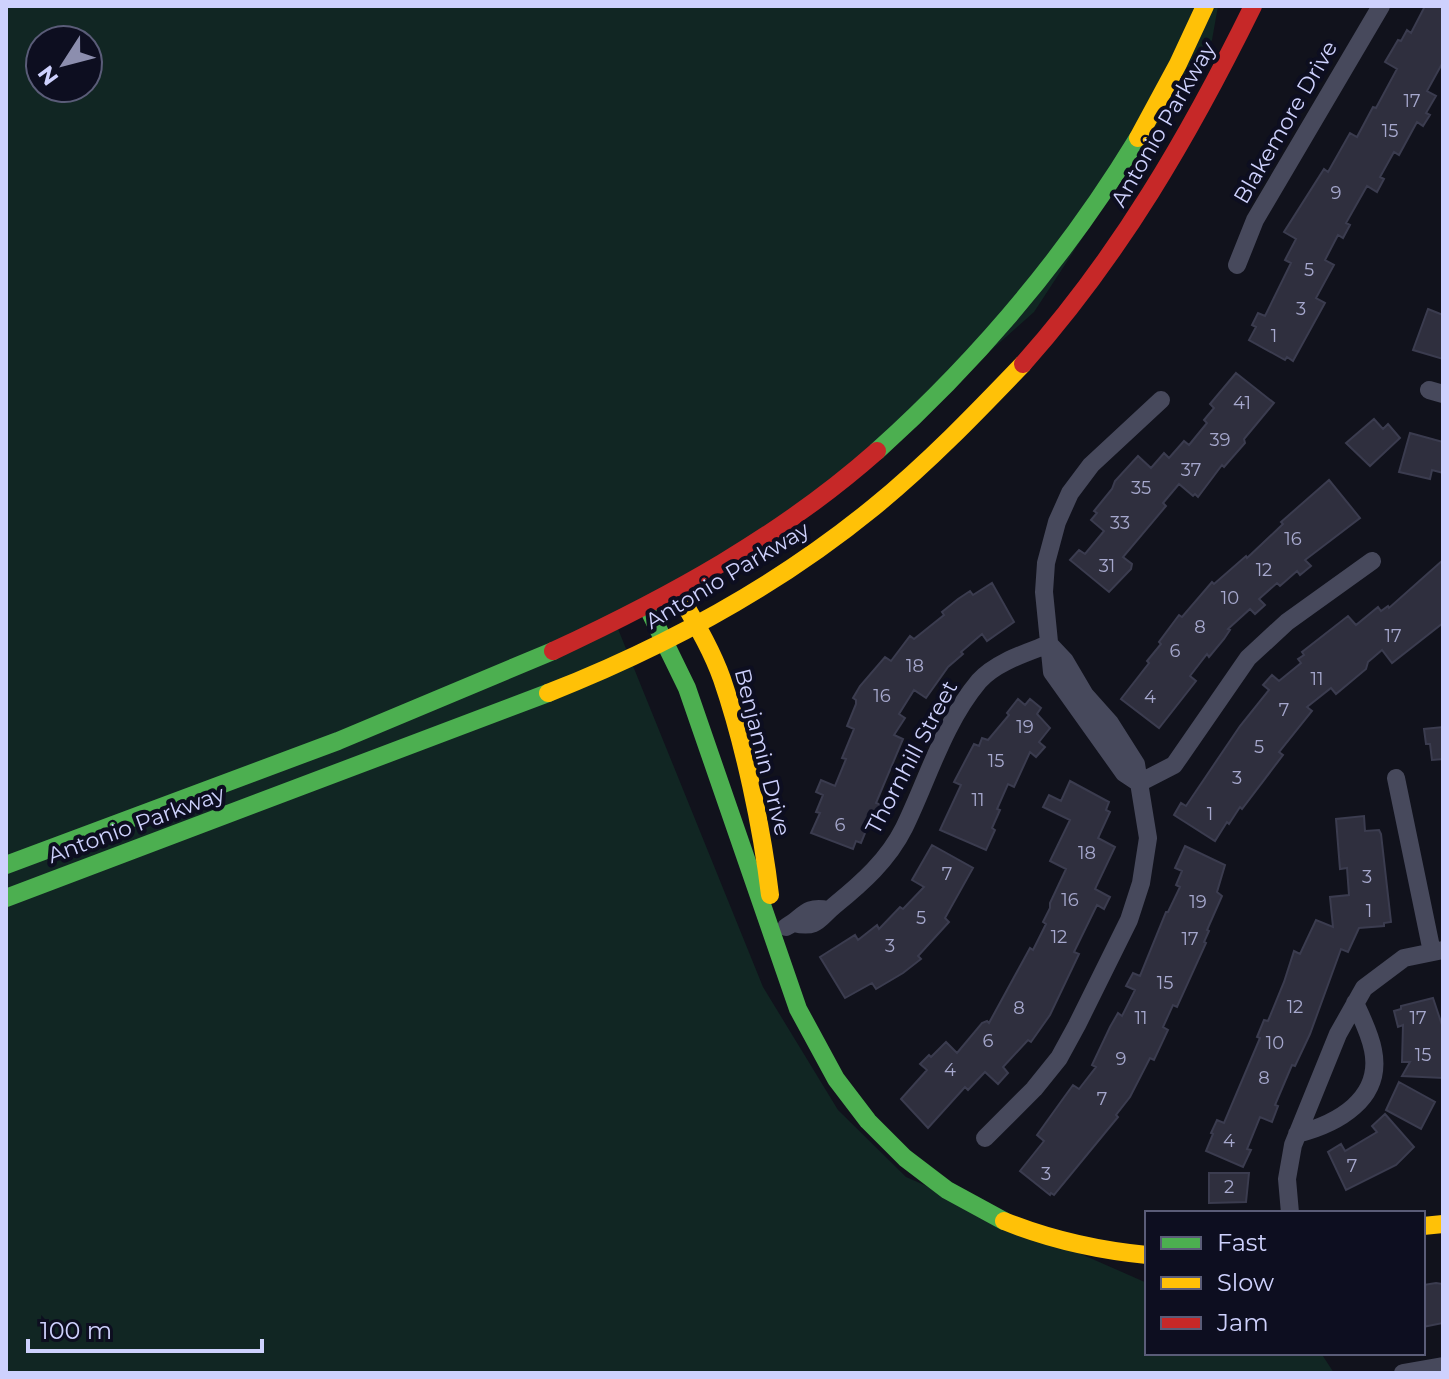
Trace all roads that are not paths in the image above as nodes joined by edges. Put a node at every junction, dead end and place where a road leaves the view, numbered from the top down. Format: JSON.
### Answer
{"nodes":[{"id":1,"x":1205,"y":6,"type":"edge"},
{"id":2,"x":1253,"y":6,"type":"edge"},
{"id":3,"x":1381,"y":6,"type":"edge"},
{"id":4,"x":1237,"y":265,"type":"dead end"},
{"id":5,"x":1161,"y":400,"type":"dead end"},
{"id":6,"x":1372,"y":561,"type":"dead end"},
{"id":7,"x":677,"y":591,"type":"junction"},
{"id":8,"x":647,"y":606,"type":"junction"},
{"id":9,"x":697,"y":626,"type":"junction"},
{"id":10,"x":666,"y":642,"type":"junction"},
{"id":11,"x":1049,"y":644,"type":"junction"},
{"id":12,"x":1396,"y":778,"type":"dead end"},
{"id":13,"x":1139,"y":783,"type":"junction"},
{"id":14,"x":6,"y":865,"type":"edge"},
{"id":15,"x":6,"y":898,"type":"edge"},
{"id":16,"x":774,"y":934,"type":"junction"},
{"id":17,"x":1437,"y":951,"type":"edge"},
{"id":18,"x":1355,"y":1003,"type":"junction"},
{"id":19,"x":1297,"y":1134,"type":"junction"},
{"id":20,"x":985,"y":1138,"type":"dead end"},
{"id":21,"x":1290,"y":1211,"type":"edge"},
{"id":22,"x":1145,"y":1255,"type":"edge"},
{"id":23,"x":1443,"y":1366,"type":"edge"},
{"id":24,"x":1403,"y":1373,"type":"edge"}],
"edges":[{"from":1,"to":7,"type":"main road","name":"Antonio Parkway"},
{"from":2,"to":9,"type":"main road","name":"Antonio Parkway"},
{"from":3,"to":4,"type":"street","name":"Blakemore Drive"},
{"from":5,"to":11,"type":"street"},
{"from":6,"to":13,"type":"street"},
{"from":7,"to":8,"type":"main road","name":"Antonio Parkway"},
{"from":7,"to":9,"type":"main road","name":"Benjamin Drive"},
{"from":8,"to":10,"type":"main road","name":"Benjamin Drive"},
{"from":8,"to":14,"type":"main road","name":"Antonio Parkway"},
{"from":9,"to":10,"type":"main road","name":"Antonio Parkway"},
{"from":9,"to":16,"type":"main road","name":"Benjamin Drive"},
{"from":10,"to":15,"type":"main road","name":"Antonio Parkway"},
{"from":10,"to":16,"type":"main road","name":"Benjamin Drive"},
{"from":11,"to":13,"type":"street"},
{"from":11,"to":16,"type":"street","name":"Thornhill Street"},
{"from":12,"to":17,"type":"street"},
{"from":13,"to":20,"type":"street"},
{"from":16,"to":22,"type":"main road","name":"Benjamin Drive"},
{"from":17,"to":18,"type":"street"},
{"from":18,"to":19,"type":"street"},
{"from":18,"to":19,"type":"street"},
{"from":19,"to":21,"type":"street"},
{"from":23,"to":24,"type":"street"}]}
